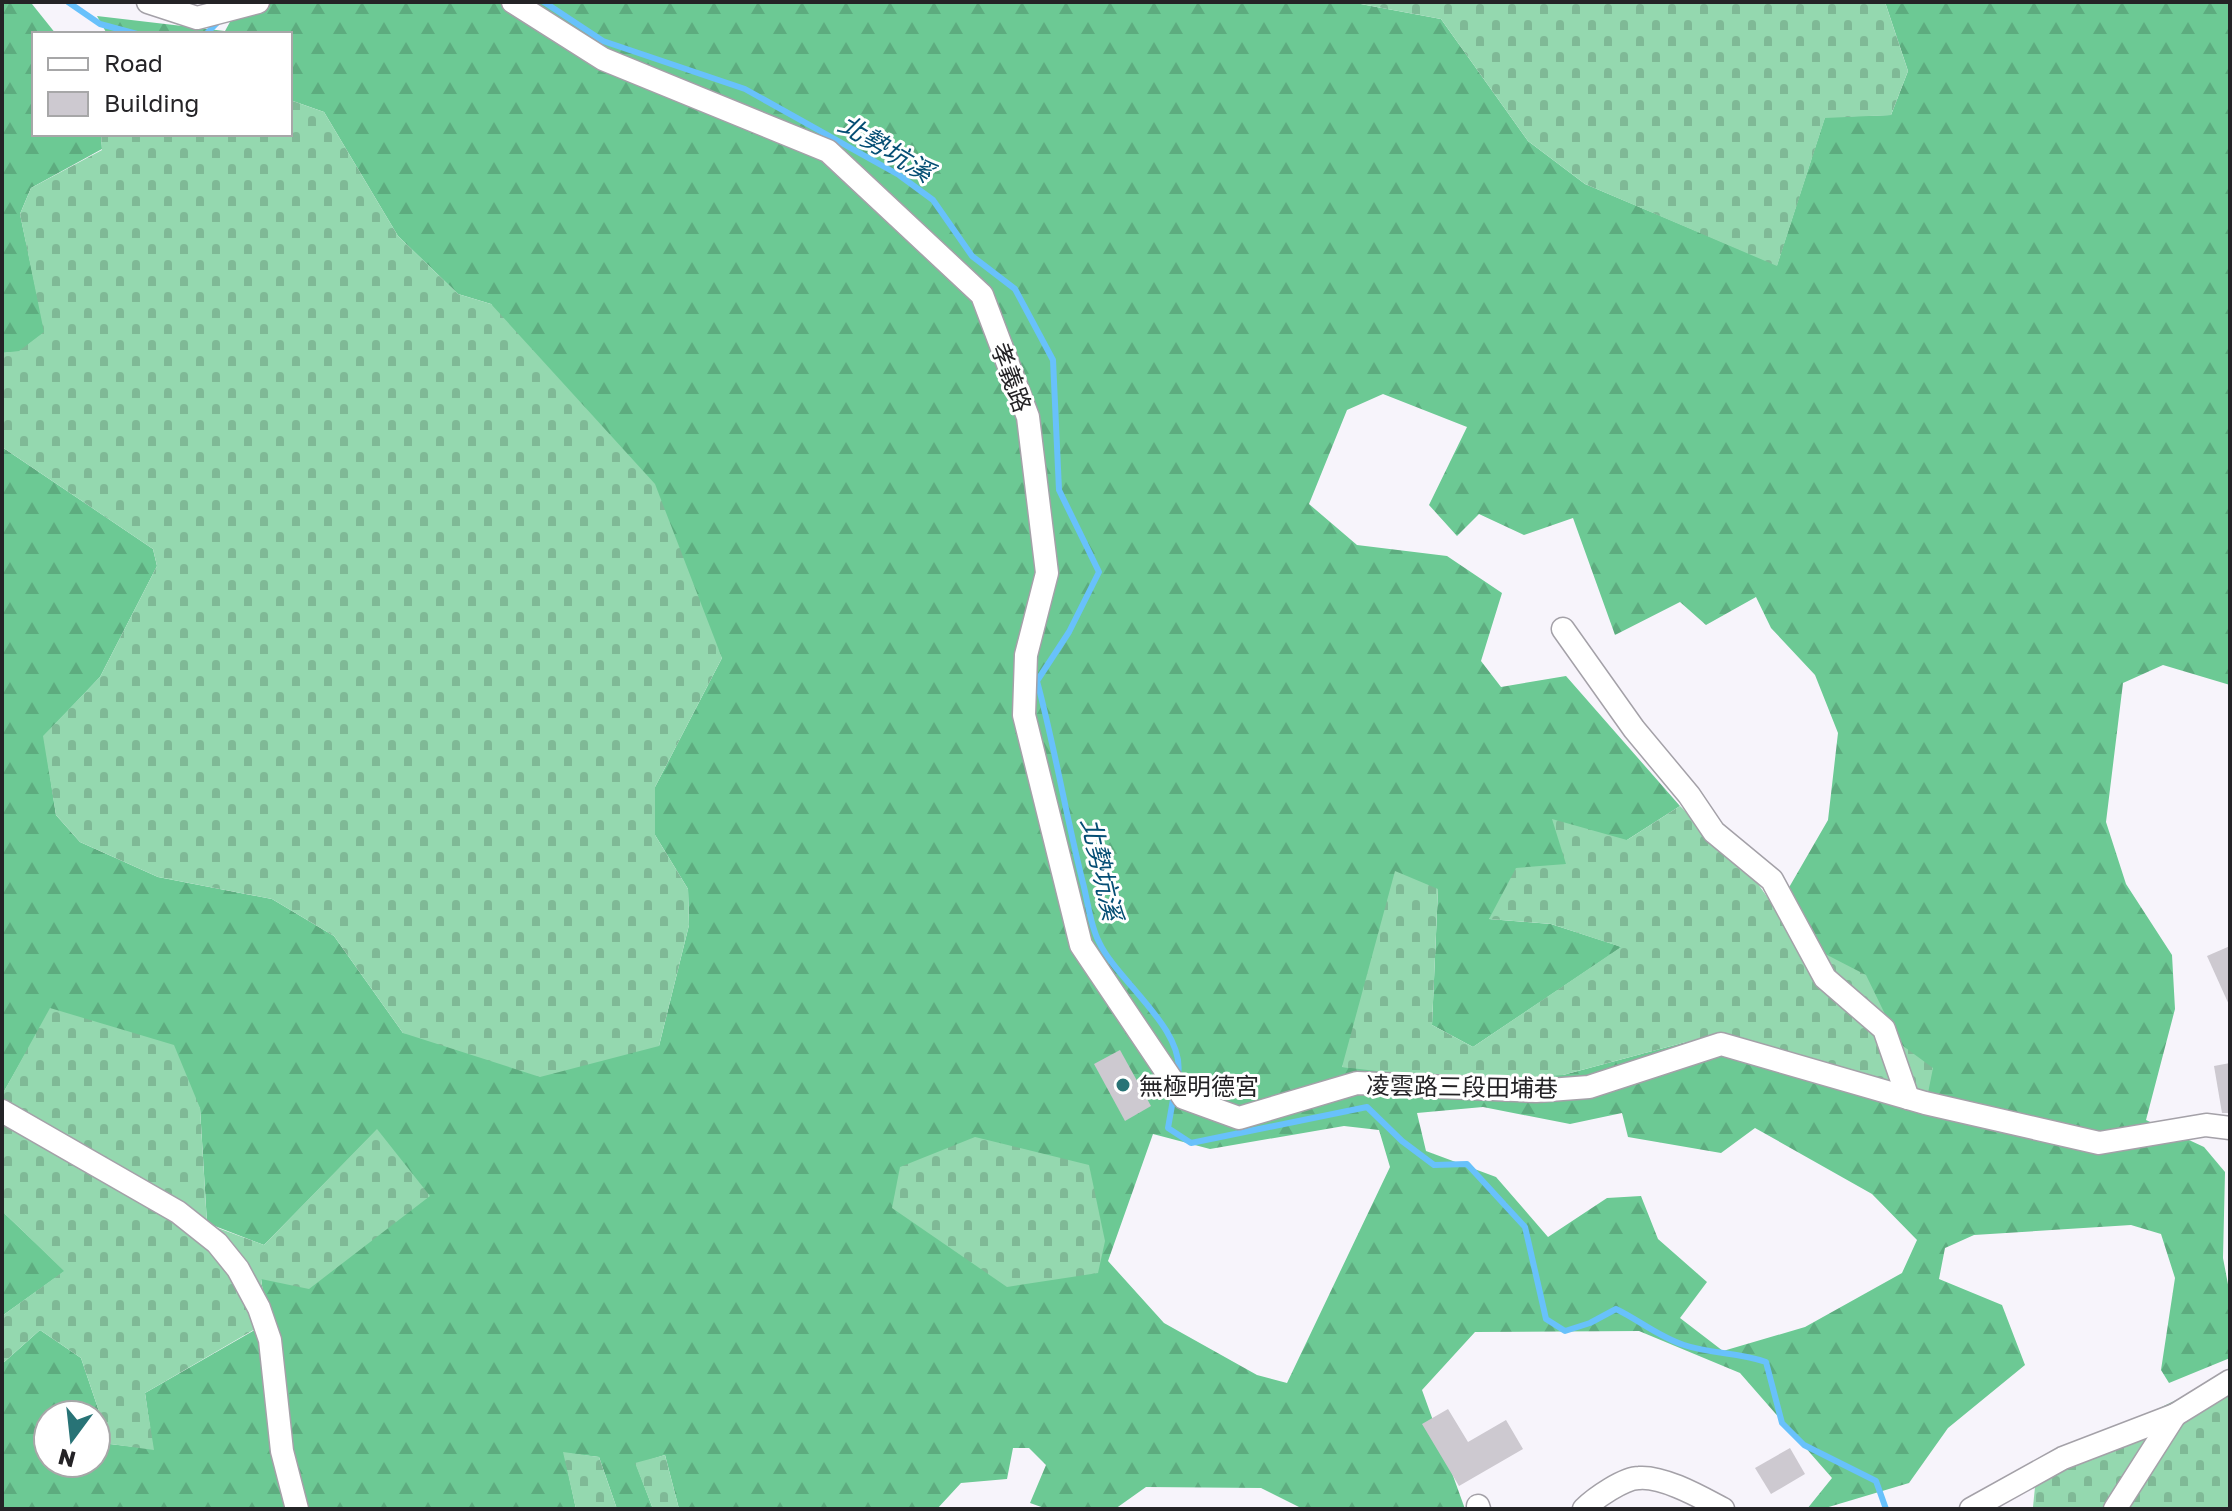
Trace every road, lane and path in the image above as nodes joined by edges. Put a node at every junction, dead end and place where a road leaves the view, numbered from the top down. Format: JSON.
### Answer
{"nodes":[{"id":1,"x":148,"y":2,"type":"edge"},
{"id":2,"x":258,"y":2,"type":"edge"},
{"id":3,"x":513,"y":2,"type":"edge"},
{"id":4,"x":1563,"y":629,"type":"dead end"},
{"id":5,"x":1117,"y":1000,"type":"joint"},
{"id":6,"x":1908,"y":1098,"type":"junction"},
{"id":7,"x":2,"y":1111,"type":"edge"},
{"id":8,"x":2230,"y":1128,"type":"edge"},
{"id":9,"x":2230,"y":1381,"type":"edge"},
{"id":10,"x":2175,"y":1415,"type":"junction"},
{"id":11,"x":297,"y":1509,"type":"edge"},
{"id":12,"x":1584,"y":1509,"type":"edge"},
{"id":13,"x":1723,"y":1509,"type":"edge"},
{"id":14,"x":1971,"y":1509,"type":"edge"},
{"id":15,"x":2115,"y":1509,"type":"edge"}],
"edges":[{"from":1,"to":2,"type":"street"},
{"from":3,"to":5,"type":"street","name":"孝義路"},
{"from":4,"to":6,"type":"street"},
{"from":5,"to":6,"type":"street","name":"凌雲路三段田埔巷"},
{"from":6,"to":8,"type":"street","name":"凌雲路三段田埔巷"},
{"from":7,"to":11,"type":"street"},
{"from":9,"to":10,"type":"street"},
{"from":10,"to":14,"type":"street"},
{"from":10,"to":15,"type":"street"},
{"from":12,"to":13,"type":"street"}]}
